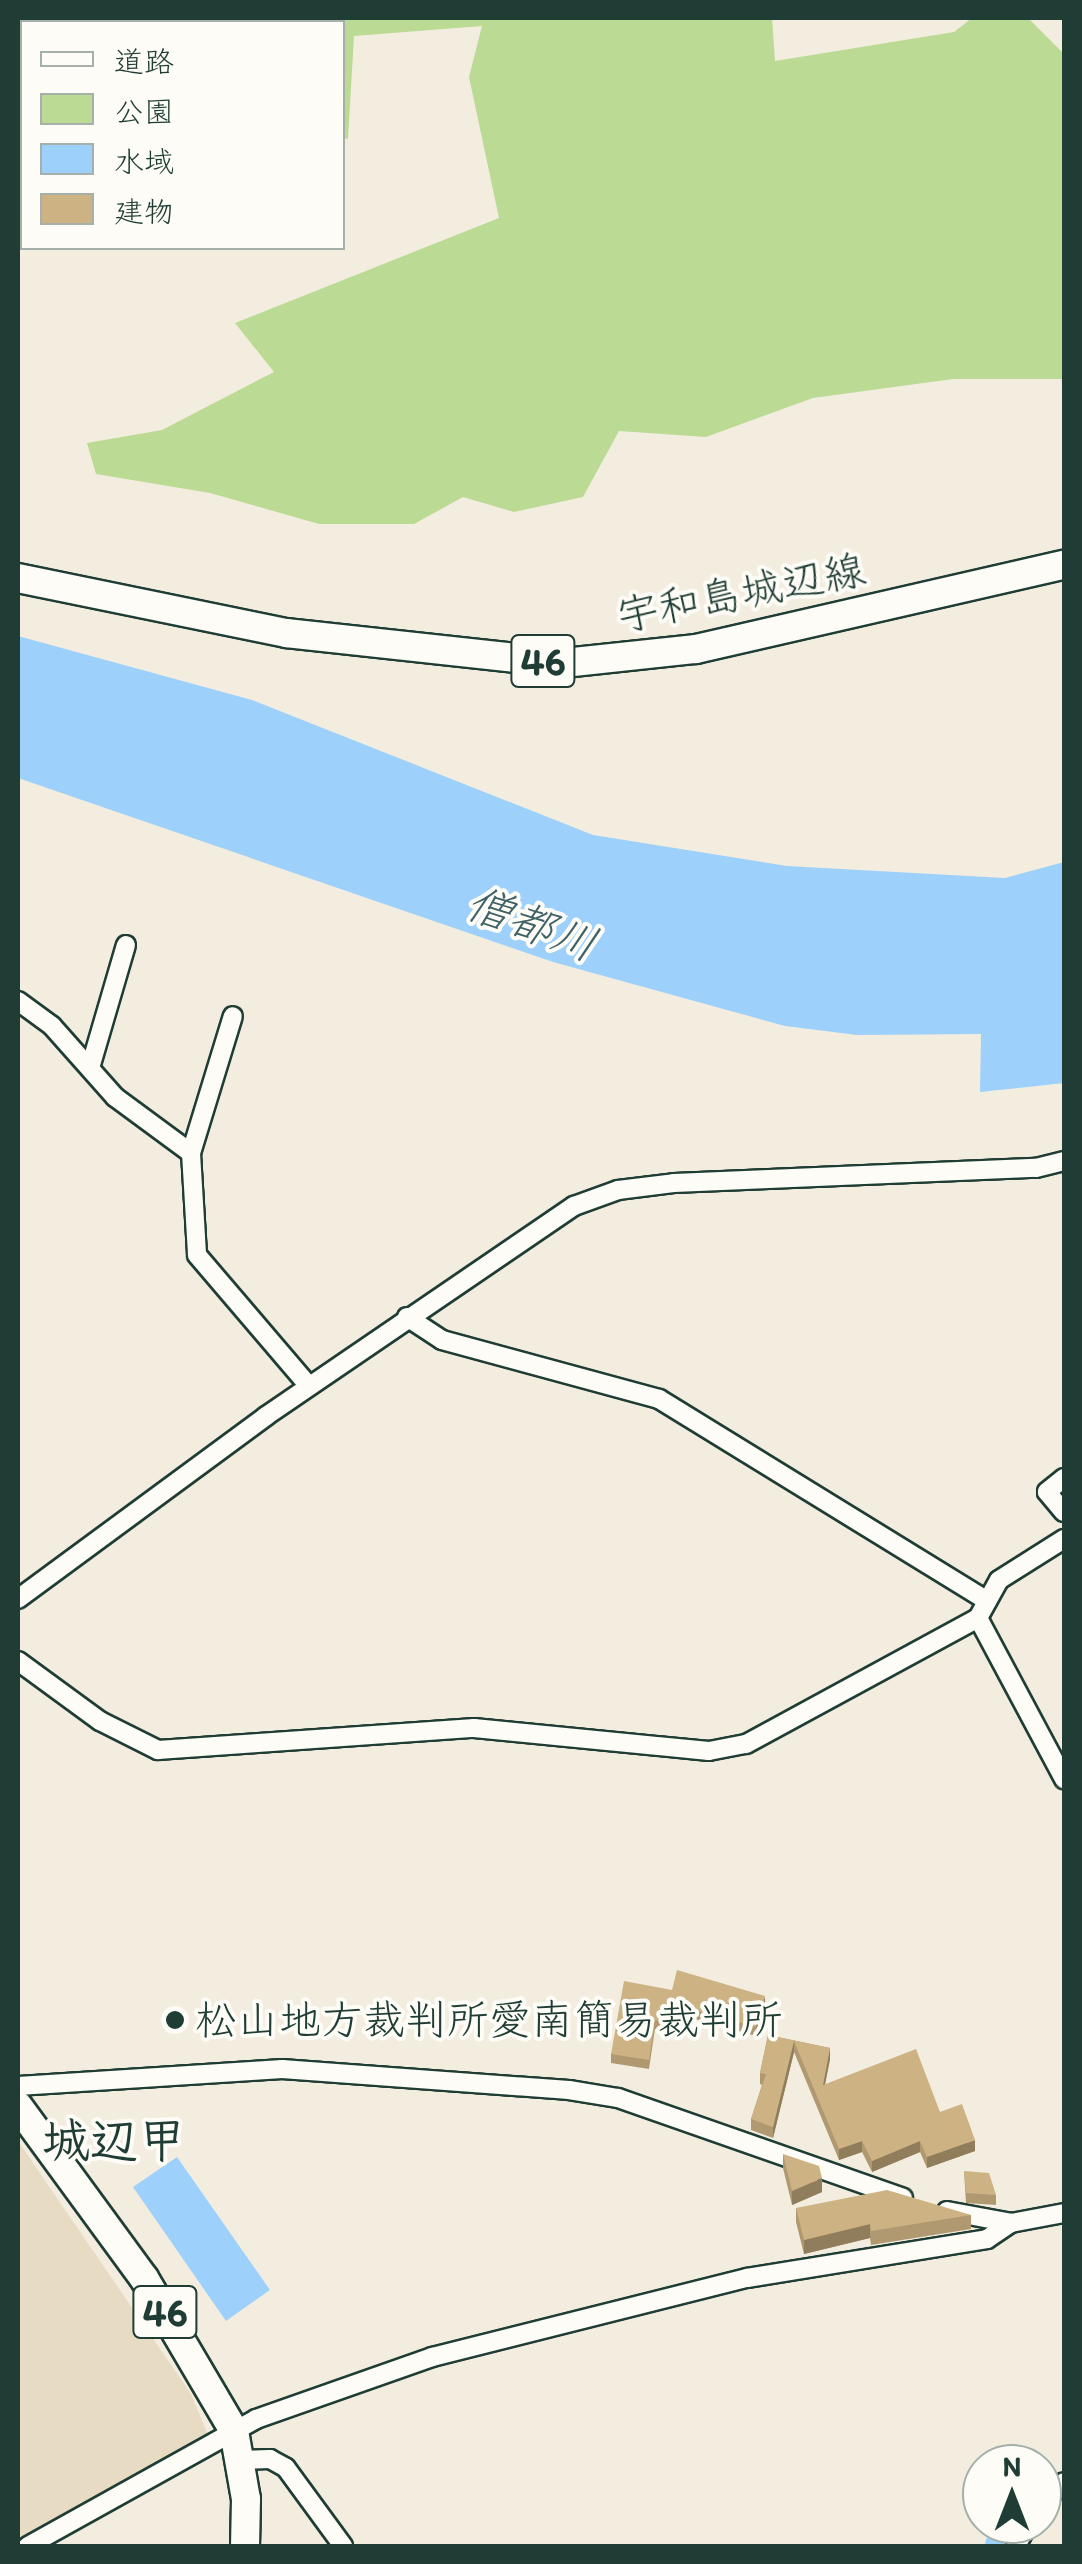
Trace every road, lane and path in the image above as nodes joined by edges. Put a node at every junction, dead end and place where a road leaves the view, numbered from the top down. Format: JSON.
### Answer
{"nodes":[{"id":1,"x":1064,"y":565,"type":"edge"},
{"id":2,"x":18,"y":578,"type":"edge"},
{"id":3,"x":126,"y":945,"type":"dead end"},
{"id":4,"x":18,"y":1002,"type":"edge"},
{"id":5,"x":233,"y":1016,"type":"dead end"},
{"id":6,"x":90,"y":1068,"type":"junction"},
{"id":7,"x":191,"y":1153,"type":"junction"},
{"id":8,"x":1064,"y":1162,"type":"edge"},
{"id":9,"x":407,"y":1316,"type":"junction"},
{"id":10,"x":309,"y":1386,"type":"junction"},
{"id":11,"x":1064,"y":1478,"type":"edge"},
{"id":12,"x":1064,"y":1512,"type":"edge"},
{"id":13,"x":1064,"y":1540,"type":"edge"},
{"id":14,"x":18,"y":1599,"type":"edge"},
{"id":15,"x":982,"y":1609,"type":"junction"},
{"id":16,"x":18,"y":1661,"type":"edge"},
{"id":17,"x":1064,"y":1779,"type":"edge"},
{"id":18,"x":18,"y":2086,"type":"edge"},
{"id":19,"x":18,"y":2106,"type":"edge"},
{"id":20,"x":1064,"y":2213,"type":"edge"},
{"id":21,"x":1011,"y":2223,"type":"junction"},
{"id":22,"x":234,"y":2431,"type":"junction"},
{"id":23,"x":240,"y":2460,"type":"junction"},
{"id":24,"x":28,"y":2546,"type":"edge"},
{"id":25,"x":245,"y":2546,"type":"edge"},
{"id":26,"x":343,"y":2546,"type":"edge"}],
"edges":[{"from":1,"to":2,"type":"main road","name":"宇和島城辺線","number":"46"},
{"from":3,"to":6,"type":"street"},
{"from":4,"to":6,"type":"street"},
{"from":5,"to":7,"type":"street"},
{"from":6,"to":7,"type":"street"},
{"from":7,"to":10,"type":"street"},
{"from":8,"to":9,"type":"street"},
{"from":9,"to":10,"type":"street"},
{"from":9,"to":15,"type":"street"},
{"from":10,"to":14,"type":"street"},
{"from":11,"to":12,"type":"street"},
{"from":13,"to":15,"type":"street"},
{"from":15,"to":16,"type":"street"},
{"from":15,"to":17,"type":"street"},
{"from":18,"to":21,"type":"street"},
{"from":19,"to":22,"type":"main road","number":"46"},
{"from":20,"to":21,"type":"street"},
{"from":21,"to":22,"type":"street"},
{"from":22,"to":23,"type":"main road","number":"46"},
{"from":22,"to":24,"type":"street"},
{"from":23,"to":25,"type":"main road","number":"46"},
{"from":23,"to":26,"type":"street"}]}
